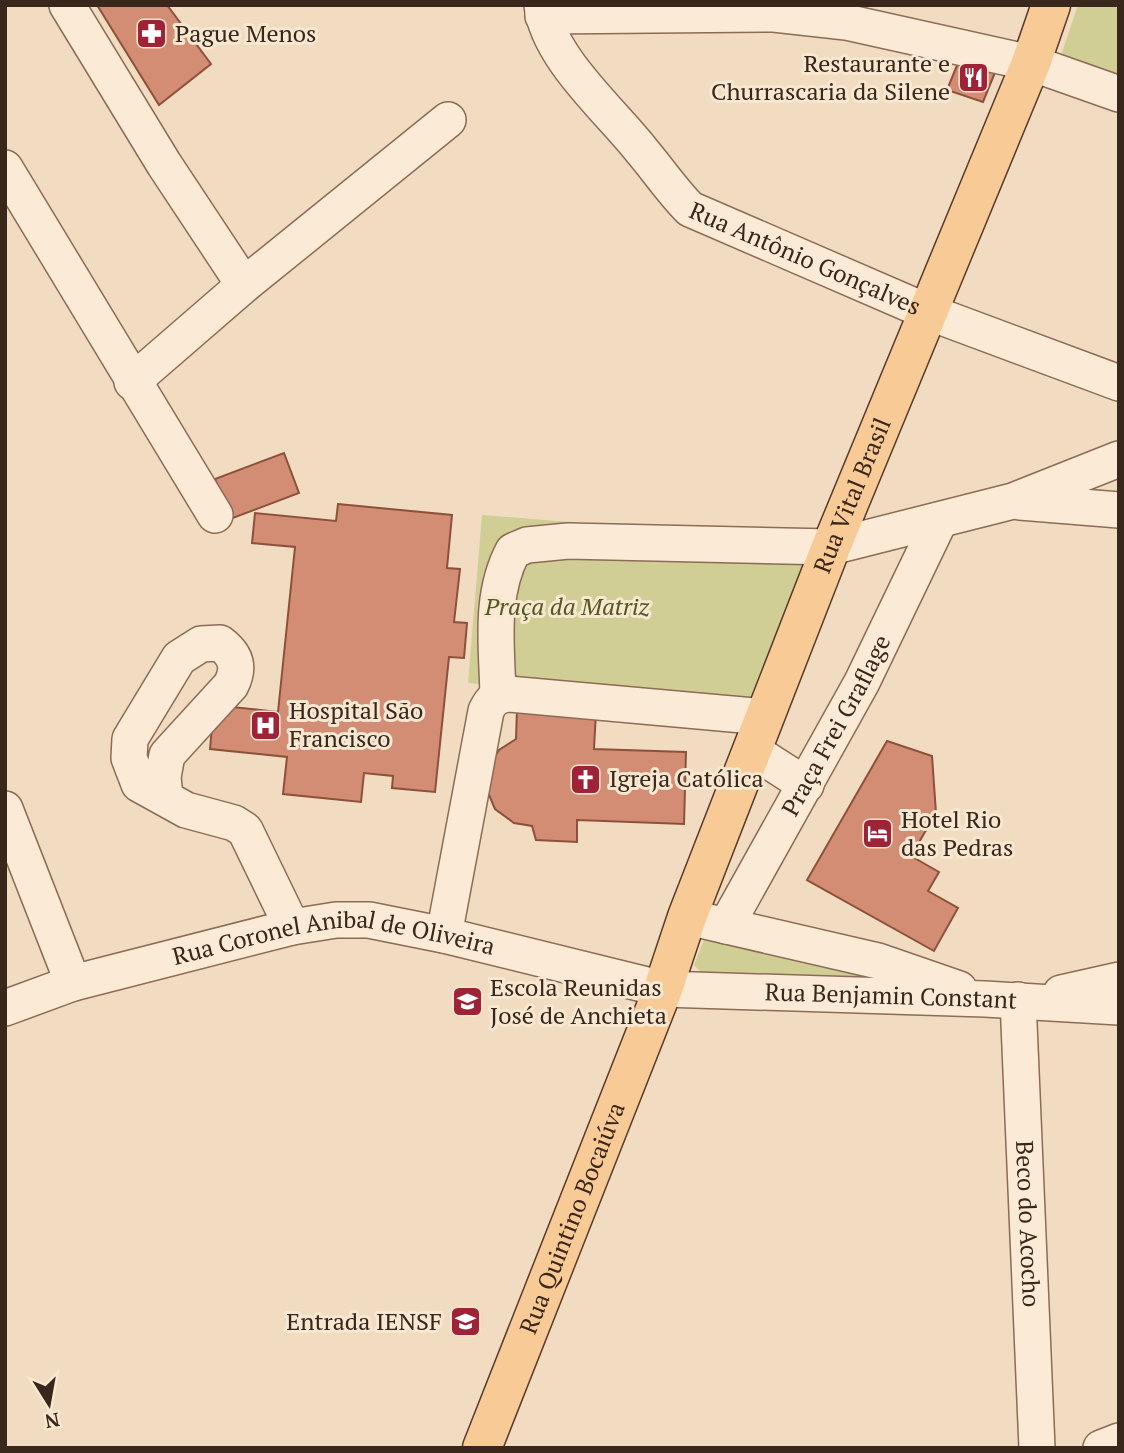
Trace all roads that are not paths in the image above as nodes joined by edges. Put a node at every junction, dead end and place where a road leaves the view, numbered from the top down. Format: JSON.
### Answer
{"nodes":[{"id":1,"x":67,"y":5,"type":"edge"},
{"id":2,"x":1051,"y":5,"type":"edge"},
{"id":3,"x":543,"y":11,"type":"edge"},
{"id":4,"x":1031,"y":63,"type":"junction"},
{"id":5,"x":1119,"y":94,"type":"edge"},
{"id":6,"x":448,"y":120,"type":"dead end"},
{"id":7,"x":5,"y":169,"type":"edge"},
{"id":8,"x":244,"y":285,"type":"junction"},
{"id":9,"x":928,"y":312,"type":"junction"},
{"id":10,"x":132,"y":382,"type":"junction"},
{"id":11,"x":1119,"y":383,"type":"edge"},
{"id":12,"x":1119,"y":460,"type":"edge"},
{"id":13,"x":1013,"y":501,"type":"junction"},
{"id":14,"x":1119,"y":510,"type":"edge"},
{"id":15,"x":215,"y":515,"type":"dead end"},
{"id":16,"x":939,"y":522,"type":"junction"},
{"id":17,"x":831,"y":547,"type":"junction"},
{"id":18,"x":498,"y":696,"type":"junction"},
{"id":19,"x":759,"y":734,"type":"junction"},
{"id":20,"x":806,"y":785,"type":"junction"},
{"id":21,"x":166,"y":797,"type":"dead end"},
{"id":22,"x":5,"y":809,"type":"edge"},
{"id":23,"x":687,"y":917,"type":"junction"},
{"id":24,"x":726,"y":926,"type":"junction"},
{"id":25,"x":292,"y":927,"type":"junction"},
{"id":26,"x":444,"y":934,"type":"junction"},
{"id":27,"x":1119,"y":980,"type":"edge"},
{"id":28,"x":73,"y":983,"type":"junction"},
{"id":29,"x":663,"y":989,"type":"junction"},
{"id":30,"x":1016,"y":1000,"type":"junction"},
{"id":31,"x":5,"y":1007,"type":"edge"},
{"id":32,"x":1119,"y":1007,"type":"edge"},
{"id":33,"x":1119,"y":1441,"type":"edge"},
{"id":34,"x":482,"y":1448,"type":"edge"},
{"id":35,"x":1037,"y":1448,"type":"edge"},
{"id":36,"x":1101,"y":1448,"type":"edge"}],
"edges":[{"from":1,"to":8,"type":"street"},
{"from":2,"to":4,"type":"main road","name":"Rua Vital Brasil"},
{"from":3,"to":4,"type":"street"},
{"from":3,"to":9,"type":"street","name":"Rua Antônio Gonçalves"},
{"from":4,"to":5,"type":"street"},
{"from":4,"to":9,"type":"main road","name":"Rua Vital Brasil"},
{"from":6,"to":8,"type":"street"},
{"from":7,"to":10,"type":"street"},
{"from":8,"to":10,"type":"street"},
{"from":9,"to":11,"type":"street","name":"Rua Antônio Gonçalves"},
{"from":9,"to":17,"type":"main road","name":"Rua Vital Brasil"},
{"from":10,"to":15,"type":"street"},
{"from":12,"to":13,"type":"street"},
{"from":13,"to":14,"type":"street"},
{"from":13,"to":16,"type":"street"},
{"from":16,"to":17,"type":"street"},
{"from":16,"to":20,"type":"street","name":"Praça Frei Graflage"},
{"from":17,"to":18,"type":"street"},
{"from":17,"to":19,"type":"main road","name":"Rua Vital Brasil"},
{"from":18,"to":19,"type":"street"},
{"from":18,"to":26,"type":"street"},
{"from":19,"to":20,"type":"street"},
{"from":19,"to":23,"type":"main road","name":"Rua Vital Brasil"},
{"from":20,"to":24,"type":"street","name":"Praça Frei Graflage"},
{"from":21,"to":25,"type":"street"},
{"from":22,"to":28,"type":"street"},
{"from":23,"to":24,"type":"street"},
{"from":23,"to":29,"type":"main road","name":"Rua Vital Brasil"},
{"from":24,"to":30,"type":"street"},
{"from":25,"to":26,"type":"street","name":"Rua Coronel Anibal de Oliveira"},
{"from":25,"to":28,"type":"street","name":"Rua Coronel Anibal de Oliveira"},
{"from":26,"to":29,"type":"street","name":"Rua Coronel Anibal de Oliveira"},
{"from":27,"to":30,"type":"street"},
{"from":28,"to":31,"type":"street","name":"Rua Coronel Anibal de Oliveira"},
{"from":29,"to":30,"type":"street","name":"Rua Benjamin Constant"},
{"from":29,"to":34,"type":"main road","name":"Rua Quintino Bocaiúva"},
{"from":30,"to":32,"type":"street","name":"Rua Benjamin Constant"},
{"from":30,"to":35,"type":"street","name":"Beco do Acocho"},
{"from":33,"to":36,"type":"street"}]}
